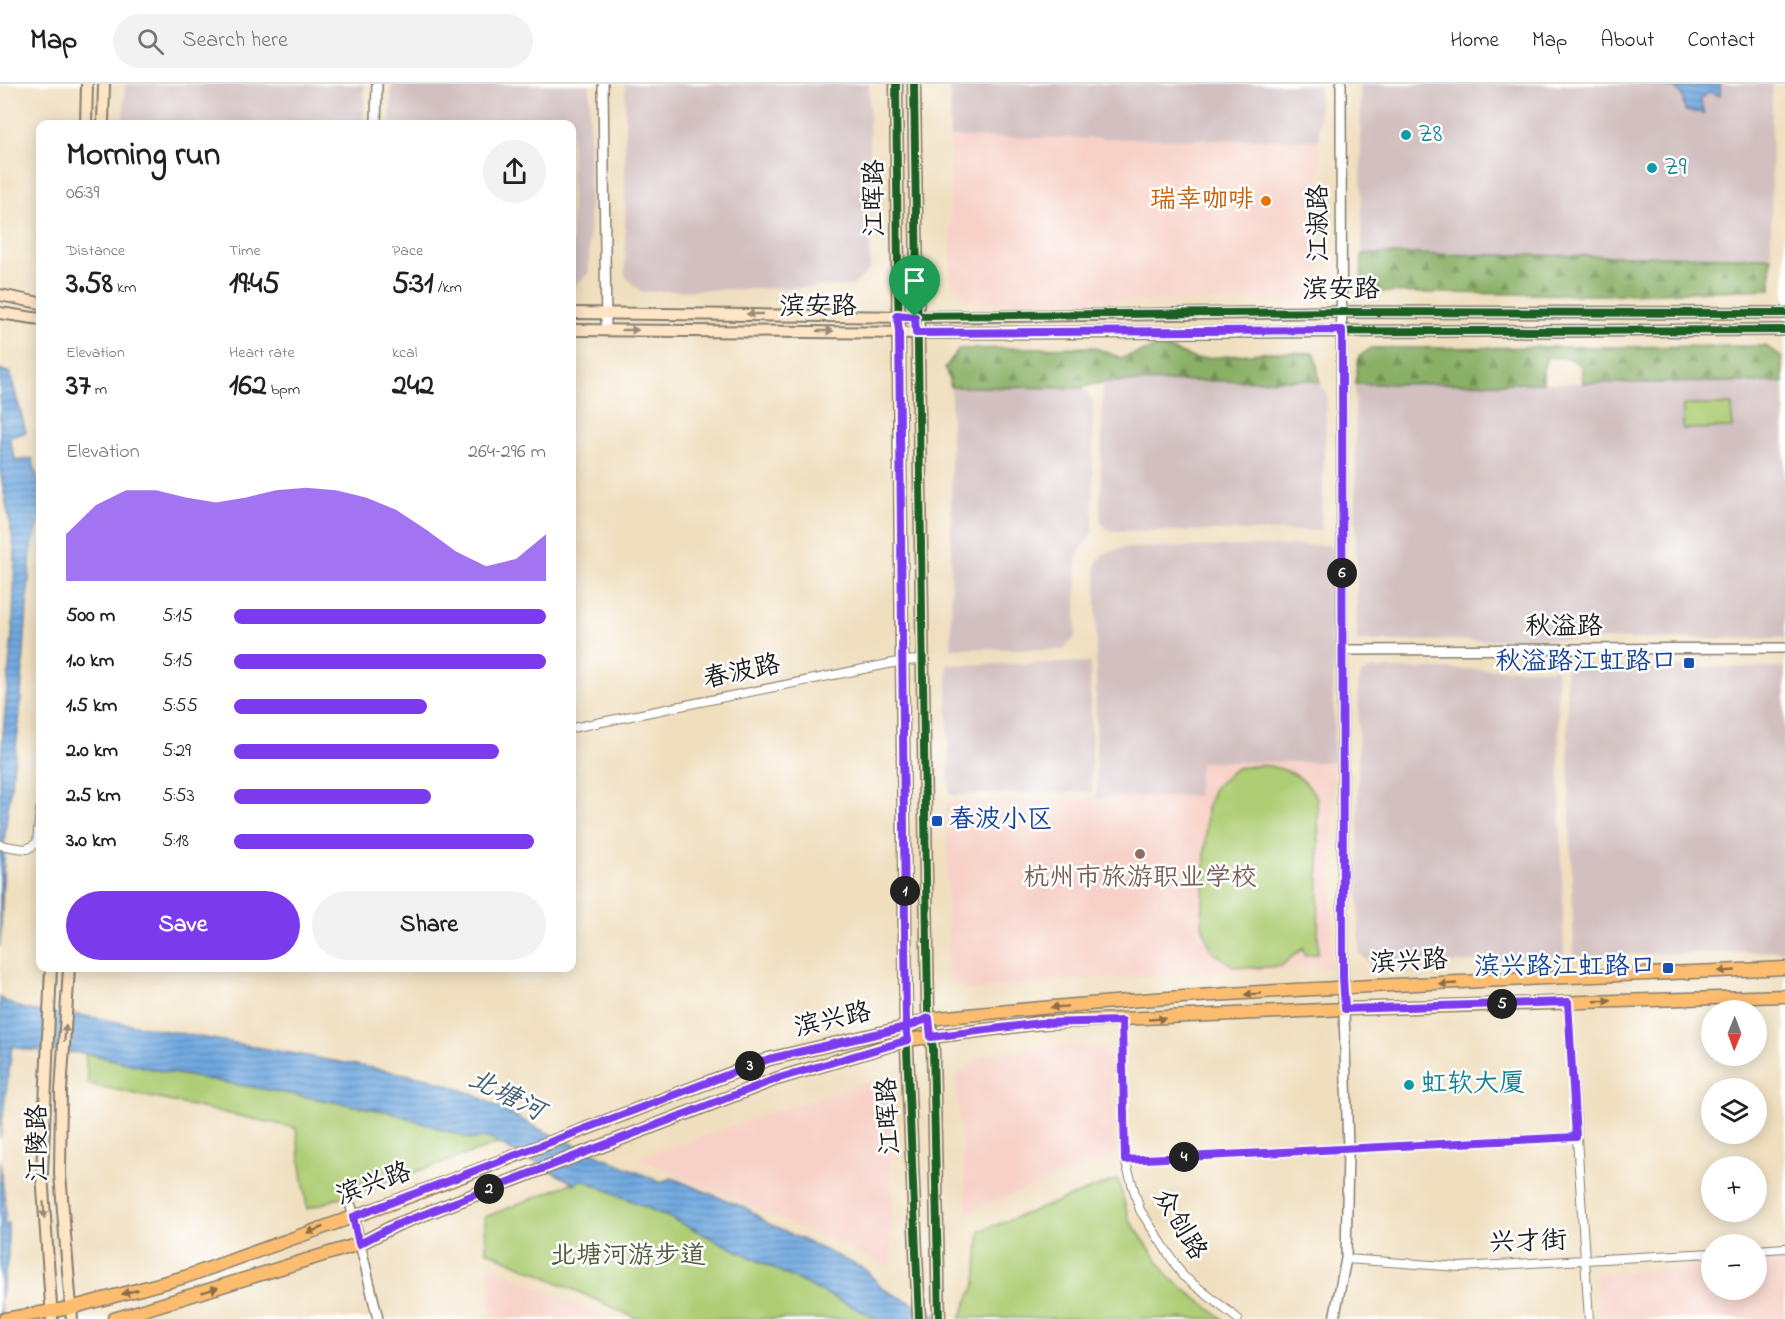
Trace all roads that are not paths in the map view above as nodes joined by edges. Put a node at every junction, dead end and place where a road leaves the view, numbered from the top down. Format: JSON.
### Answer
{"nodes":[{"id":1,"x":87,"y":84,"type":"edge"},
{"id":2,"x":104,"y":84,"type":"edge"},
{"id":3,"x":377,"y":84,"type":"edge"},
{"id":4,"x":603,"y":84,"type":"edge"},
{"id":5,"x":896,"y":84,"type":"edge"},
{"id":6,"x":914,"y":84,"type":"edge"},
{"id":7,"x":1341,"y":84,"type":"edge"},
{"id":8,"x":86,"y":120,"type":"edge"},
{"id":9,"x":103,"y":120,"type":"edge"},
{"id":10,"x":376,"y":120,"type":"edge"},
{"id":11,"x":0,"y":296,"type":"edge"},
{"id":12,"x":36,"y":302,"type":"edge"},
{"id":13,"x":1341,"y":312,"type":"junction"},
{"id":14,"x":0,"y":313,"type":"edge"},
{"id":15,"x":576,"y":313,"type":"edge"},
{"id":16,"x":605,"y":313,"type":"junction"},
{"id":17,"x":1785,"y":313,"type":"edge"},
{"id":18,"x":897,"y":315,"type":"junction"},
{"id":19,"x":915,"y":317,"type":"junction"},
{"id":20,"x":36,"y":318,"type":"edge"},
{"id":21,"x":576,"y":330,"type":"edge"},
{"id":22,"x":606,"y":330,"type":"junction"},
{"id":23,"x":1342,"y":330,"type":"junction"},
{"id":24,"x":1785,"y":330,"type":"edge"},
{"id":25,"x":899,"y":331,"type":"junction"},
{"id":26,"x":916,"y":333,"type":"junction"},
{"id":27,"x":1785,"y":648,"type":"edge"},
{"id":28,"x":1343,"y":650,"type":"junction"},
{"id":29,"x":922,"y":660,"type":"junction"},
{"id":30,"x":903,"y":661,"type":"junction"},
{"id":31,"x":576,"y":727,"type":"edge"},
{"id":32,"x":36,"y":844,"type":"edge"},
{"id":33,"x":0,"y":845,"type":"edge"},
{"id":34,"x":1785,"y":968,"type":"edge"},
{"id":35,"x":51,"y":972,"type":"edge"},
{"id":36,"x":69,"y":972,"type":"edge"},
{"id":37,"x":1344,"y":988,"type":"junction"},
{"id":38,"x":1785,"y":996,"type":"edge"},
{"id":39,"x":1568,"y":1002,"type":"junction"},
{"id":40,"x":1345,"y":1009,"type":"junction"},
{"id":41,"x":929,"y":1018,"type":"junction"},
{"id":42,"x":1122,"y":1021,"type":"junction"},
{"id":43,"x":906,"y":1027,"type":"junction"},
{"id":44,"x":931,"y":1037,"type":"junction"},
{"id":45,"x":908,"y":1040,"type":"junction"},
{"id":46,"x":1576,"y":1137,"type":"junction"},
{"id":47,"x":1348,"y":1150,"type":"junction"},
{"id":48,"x":1125,"y":1160,"type":"junction"},
{"id":49,"x":352,"y":1211,"type":"junction"},
{"id":50,"x":359,"y":1244,"type":"junction"},
{"id":51,"x":1785,"y":1248,"type":"edge"},
{"id":52,"x":1767,"y":1249,"type":"edge"},
{"id":53,"x":1701,"y":1255,"type":"edge"},
{"id":54,"x":1346,"y":1259,"type":"junction"},
{"id":55,"x":1583,"y":1262,"type":"junction"},
{"id":56,"x":71,"y":1313,"type":"edge"},
{"id":57,"x":52,"y":1315,"type":"edge"},
{"id":58,"x":7,"y":1319,"type":"edge"},
{"id":59,"x":114,"y":1319,"type":"edge"},
{"id":60,"x":378,"y":1319,"type":"edge"},
{"id":61,"x":919,"y":1319,"type":"edge"},
{"id":62,"x":939,"y":1319,"type":"edge"},
{"id":63,"x":1238,"y":1319,"type":"edge"},
{"id":64,"x":1334,"y":1319,"type":"edge"},
{"id":65,"x":1589,"y":1319,"type":"edge"}],
"edges":[{"from":1,"to":8,"type":"main road"},
{"from":2,"to":9,"type":"main road"},
{"from":3,"to":10,"type":"street"},
{"from":4,"to":16,"type":"street"},
{"from":5,"to":18,"type":"main road","name":"江晖路"},
{"from":6,"to":19,"type":"main road","name":"江晖路"},
{"from":7,"to":13,"type":"street","name":"江淑路"},
{"from":11,"to":12,"type":"main road"},
{"from":13,"to":17,"type":"main road","name":"滨安路"},
{"from":13,"to":19,"type":"main road","name":"滨安路"},
{"from":13,"to":23,"type":"street","name":"江淑路"},
{"from":14,"to":20,"type":"main road"},
{"from":15,"to":16,"type":"main road","name":"滨安路"},
{"from":18,"to":16,"type":"main road","name":"滨安路","one_way":true},
{"from":16,"to":22,"type":"street"},
{"from":18,"to":19,"type":"main road","name":"滨安路"},
{"from":18,"to":25,"type":"main road","name":"江晖路"},
{"from":19,"to":26,"type":"main road","name":"江晖路"},
{"from":21,"to":22,"type":"main road","name":"滨安路"},
{"from":22,"to":25,"type":"main road","name":"滨安路","one_way":true},
{"from":23,"to":24,"type":"main road","name":"滨安路"},
{"from":23,"to":26,"type":"main road","name":"滨安路"},
{"from":23,"to":28,"type":"street","name":"江淑路"},
{"from":25,"to":26,"type":"main road","name":"滨安路"},
{"from":25,"to":30,"type":"main road","name":"江晖路"},
{"from":26,"to":29,"type":"main road","name":"江晖路"},
{"from":27,"to":28,"type":"street","name":"秋溢路"},
{"from":28,"to":37,"type":"street","name":"江淑路"},
{"from":29,"to":30,"type":"street","name":"春波路"},
{"from":29,"to":41,"type":"main road","name":"江晖路"},
{"from":30,"to":31,"type":"street","name":"春波路"},
{"from":30,"to":43,"type":"main road","name":"江晖路"},
{"from":32,"to":33,"type":"street","bridge":true},
{"from":34,"to":37,"type":"main road","name":"滨兴路","one_way":true},
{"from":35,"to":57,"type":"main road","name":"江陵路","one_way":true},
{"from":56,"to":36,"type":"main road","name":"江陵路","one_way":true},
{"from":37,"to":40,"type":"street","name":"江淑路"},
{"from":37,"to":41,"type":"main road","name":"滨兴路","one_way":true},
{"from":39,"to":38,"type":"main road","name":"滨兴路","one_way":true},
{"from":39,"to":40,"type":"main road","name":"滨兴路"},
{"from":39,"to":46,"type":"street"},
{"from":42,"to":40,"type":"main road","name":"滨兴路","one_way":true},
{"from":40,"to":47,"type":"street","name":"江淑路"},
{"from":41,"to":43,"type":"main road","name":"滨兴路"},
{"from":41,"to":44,"type":"main road","name":"江晖路"},
{"from":42,"to":44,"type":"main road","name":"滨兴路"},
{"from":42,"to":48,"type":"street","name":"众创路"},
{"from":43,"to":45,"type":"main road","name":"江晖路"},
{"from":43,"to":49,"type":"main road","name":"滨兴路"},
{"from":44,"to":45,"type":"main road","name":"滨兴路"},
{"from":44,"to":62,"type":"main road","name":"江晖路"},
{"from":45,"to":50,"type":"main road","name":"滨兴路"},
{"from":45,"to":61,"type":"main road","name":"江晖路"},
{"from":46,"to":47,"type":"street"},
{"from":46,"to":55,"type":"street"},
{"from":47,"to":48,"type":"street"},
{"from":47,"to":54,"type":"street","name":"江淑路"},
{"from":48,"to":63,"type":"street","name":"众创路"},
{"from":49,"to":50,"type":"street"},
{"from":49,"to":56,"type":"main road","name":"滨兴路","one_way":true},
{"from":59,"to":50,"type":"main road","name":"滨兴路","one_way":true},
{"from":50,"to":60,"type":"street"},
{"from":51,"to":52,"type":"street"},
{"from":53,"to":55,"type":"street","name":"兴才街"},
{"from":54,"to":55,"type":"street","name":"兴才街"},
{"from":54,"to":64,"type":"street","name":"江淑路"},
{"from":55,"to":65,"type":"street"},
{"from":56,"to":57,"type":"main road","name":"滨兴路"},
{"from":57,"to":58,"type":"main road","name":"滨兴路"}]}
